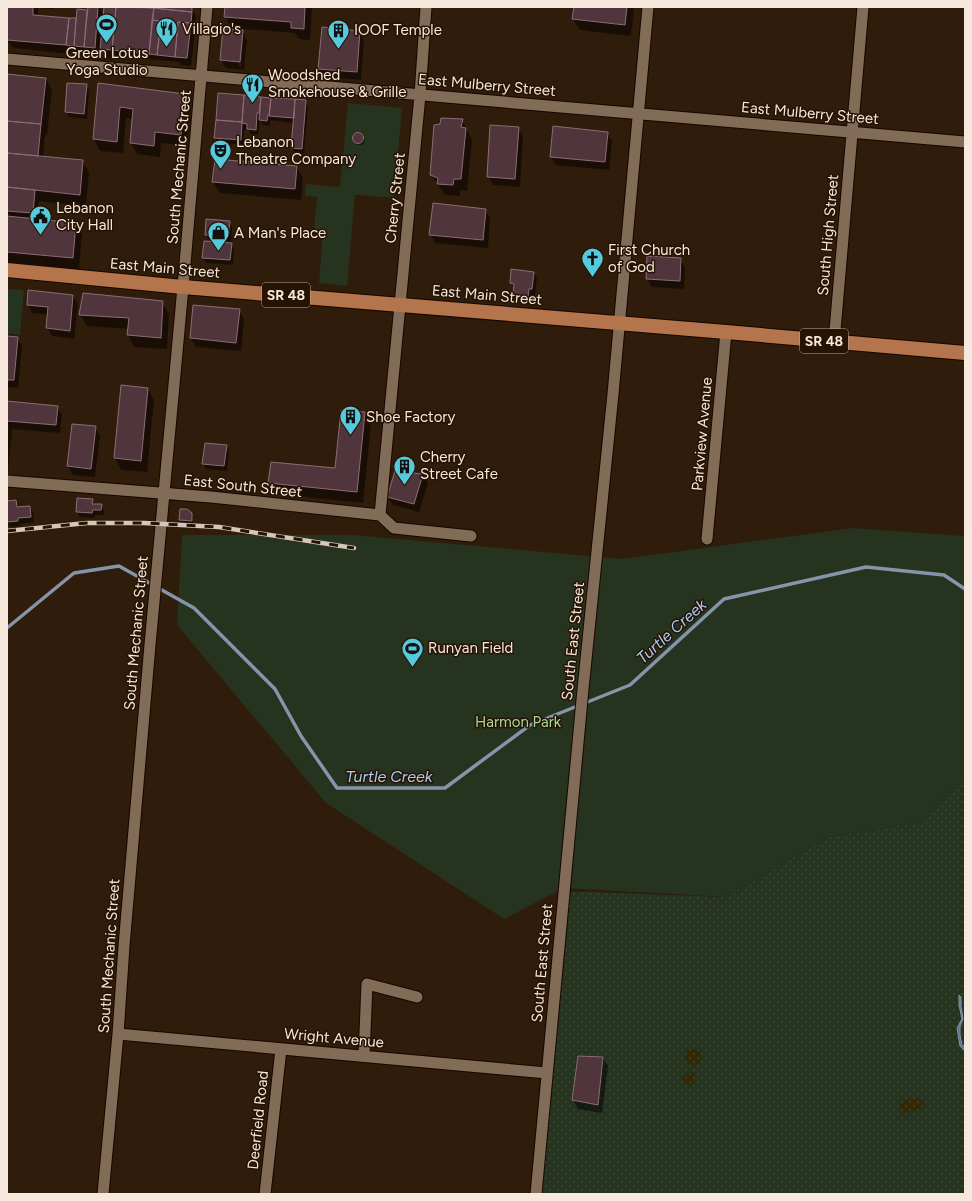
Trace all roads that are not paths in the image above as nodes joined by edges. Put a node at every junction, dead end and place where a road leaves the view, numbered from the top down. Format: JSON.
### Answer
{"nodes":[{"id":1,"x":207,"y":7,"type":"edge"},
{"id":2,"x":426,"y":7,"type":"edge"},
{"id":3,"x":648,"y":7,"type":"edge"},
{"id":4,"x":863,"y":7,"type":"edge"},
{"id":5,"x":7,"y":59,"type":"edge"},
{"id":6,"x":202,"y":76,"type":"junction"},
{"id":7,"x":420,"y":95,"type":"junction"},
{"id":8,"x":637,"y":114,"type":"junction"},
{"id":9,"x":852,"y":132,"type":"junction"},
{"id":10,"x":965,"y":142,"type":"edge"},
{"id":11,"x":7,"y":270,"type":"edge"},
{"id":12,"x":184,"y":287,"type":"junction"},
{"id":13,"x":400,"y":305,"type":"junction"},
{"id":14,"x":620,"y":323,"type":"junction"},
{"id":15,"x":726,"y":332,"type":"junction"},
{"id":16,"x":834,"y":342,"type":"junction"},
{"id":17,"x":965,"y":353,"type":"edge"},
{"id":18,"x":7,"y":480,"type":"edge"},
{"id":19,"x":164,"y":493,"type":"junction"},
{"id":20,"x":380,"y":515,"type":"junction"},
{"id":21,"x":471,"y":536,"type":"dead end"},
{"id":22,"x":707,"y":539,"type":"dead end"},
{"id":23,"x":417,"y":997,"type":"dead end"},
{"id":24,"x":118,"y":1034,"type":"junction"},
{"id":25,"x":281,"y":1049,"type":"junction"},
{"id":26,"x":364,"y":1056,"type":"junction"},
{"id":27,"x":547,"y":1073,"type":"junction"},
{"id":28,"x":103,"y":1194,"type":"edge"},
{"id":29,"x":265,"y":1194,"type":"edge"},
{"id":30,"x":536,"y":1194,"type":"edge"}],
"edges":[{"from":1,"to":6,"type":"street","name":"South Mechanic Street"},
{"from":2,"to":7,"type":"street","name":"Cherry Street"},
{"from":3,"to":8,"type":"street","name":"South East Street"},
{"from":4,"to":9,"type":"street","name":"South High Street"},
{"from":5,"to":6,"type":"street","name":"East Mulberry Street"},
{"from":6,"to":7,"type":"street","name":"East Mulberry Street"},
{"from":6,"to":12,"type":"street","name":"South Mechanic Street"},
{"from":7,"to":8,"type":"street","name":"East Mulberry Street"},
{"from":7,"to":13,"type":"street","name":"Cherry Street"},
{"from":8,"to":9,"type":"street","name":"East Mulberry Street"},
{"from":8,"to":14,"type":"street","name":"South East Street"},
{"from":9,"to":10,"type":"street","name":"East Mulberry Street"},
{"from":9,"to":16,"type":"street","name":"South High Street"},
{"from":11,"to":12,"type":"main road","name":"East Main Street","number":"SR 48"},
{"from":12,"to":13,"type":"main road","name":"East Main Street","number":"SR 48"},
{"from":12,"to":19,"type":"street","name":"South Mechanic Street"},
{"from":13,"to":14,"type":"main road","name":"East Main Street","number":"SR 48"},
{"from":13,"to":20,"type":"street","name":"Cherry Street"},
{"from":14,"to":15,"type":"main road","name":"East Main Street","number":"SR 48"},
{"from":14,"to":27,"type":"street","name":"South East Street"},
{"from":15,"to":16,"type":"main road","name":"East Main Street","number":"SR 48"},
{"from":15,"to":22,"type":"street","name":"Parkview Avenue"},
{"from":16,"to":17,"type":"main road","name":"East Main Street","number":"SR 48"},
{"from":18,"to":19,"type":"street","name":"East South Street"},
{"from":19,"to":20,"type":"street","name":"East South Street"},
{"from":19,"to":24,"type":"street","name":"South Mechanic Street"},
{"from":20,"to":21,"type":"street"},
{"from":23,"to":26,"type":"street"},
{"from":24,"to":25,"type":"street","name":"Wright Avenue"},
{"from":24,"to":28,"type":"street","name":"South Mechanic Street"},
{"from":25,"to":26,"type":"street","name":"Wright Avenue"},
{"from":25,"to":29,"type":"street","name":"Deerfield Road"},
{"from":26,"to":27,"type":"street","name":"Wright Avenue"},
{"from":27,"to":30,"type":"street","name":"South East Street"}]}
